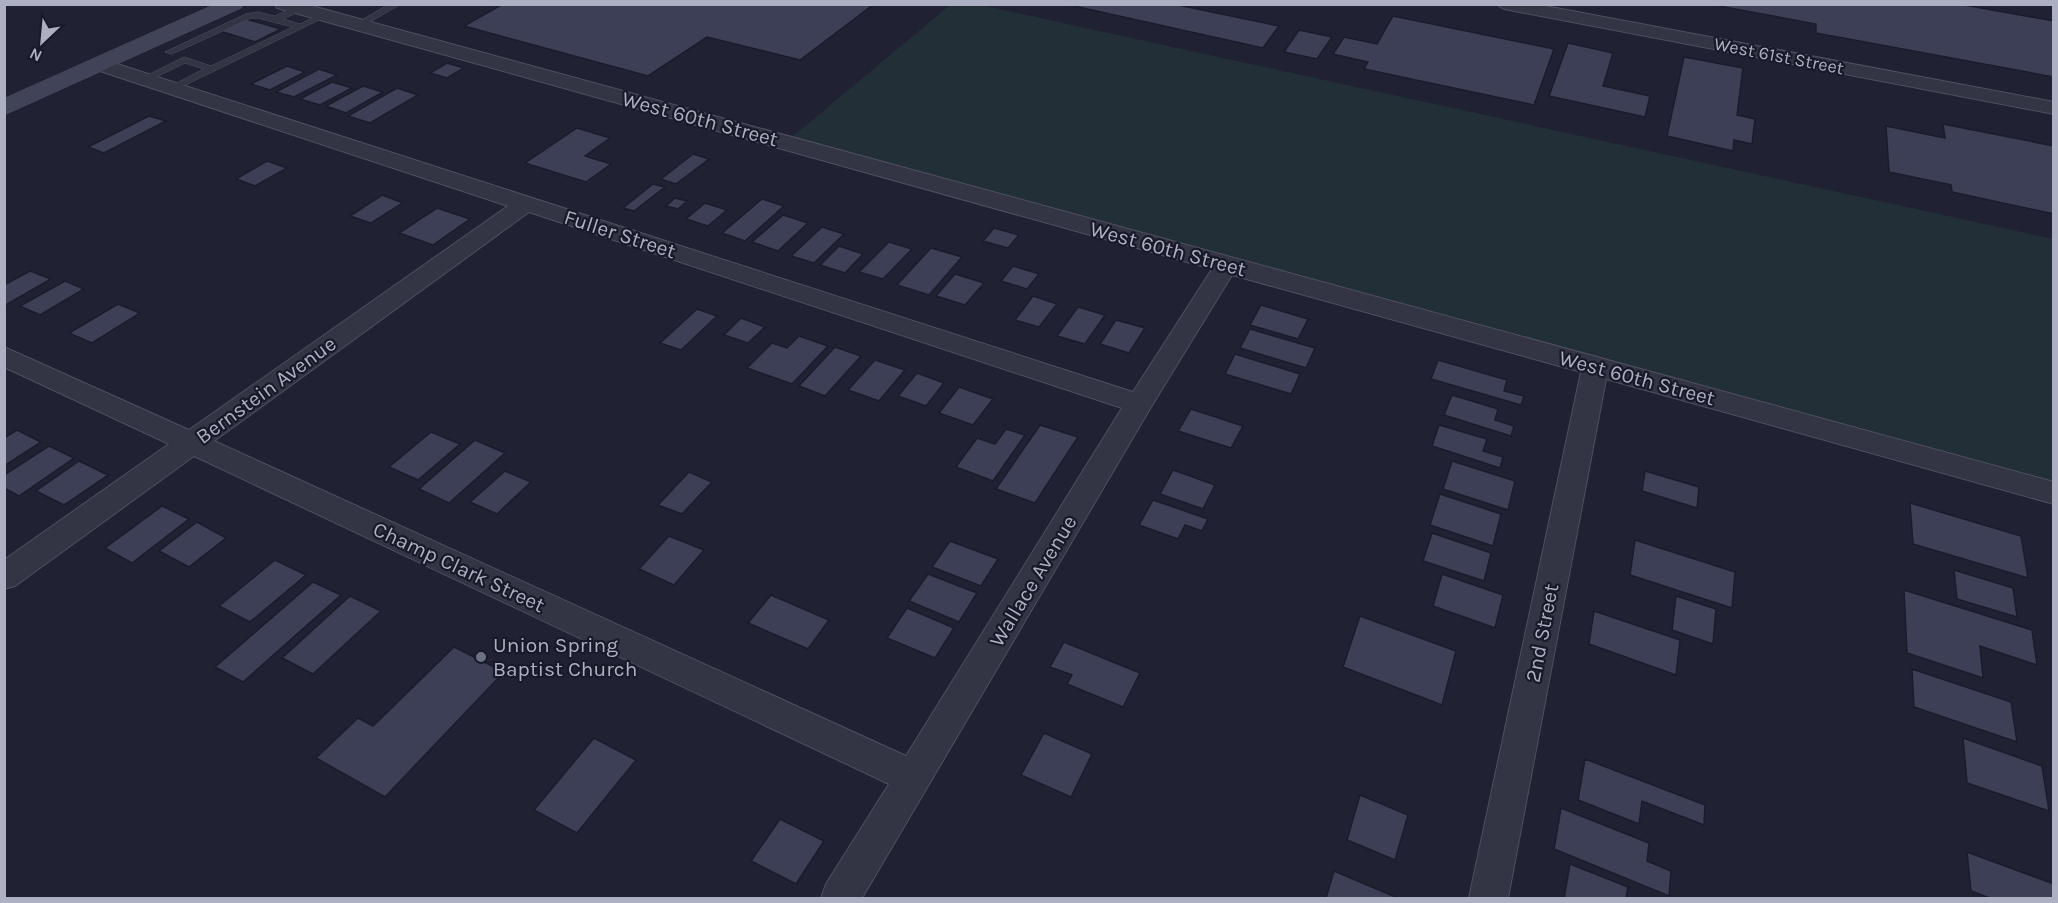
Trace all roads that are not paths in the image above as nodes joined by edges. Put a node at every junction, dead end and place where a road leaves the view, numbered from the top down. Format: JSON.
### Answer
{"nodes":[{"id":1,"x":234,"y":4,"type":"edge"},
{"id":2,"x":397,"y":4,"type":"edge"},
{"id":3,"x":1504,"y":4,"type":"edge"},
{"id":4,"x":289,"y":15,"type":"edge"},
{"id":5,"x":358,"y":25,"type":"junction"},
{"id":6,"x":160,"y":47,"type":"junction"},
{"id":7,"x":184,"y":60,"type":"junction"},
{"id":8,"x":101,"y":64,"type":"junction"},
{"id":9,"x":212,"y":69,"type":"junction"},
{"id":10,"x":145,"y":79,"type":"junction"},
{"id":11,"x":172,"y":88,"type":"junction"},
{"id":12,"x":4,"y":108,"type":"edge"},
{"id":13,"x":2054,"y":108,"type":"edge"},
{"id":14,"x":527,"y":203,"type":"junction"},
{"id":15,"x":1226,"y":265,"type":"junction"},
{"id":16,"x":4,"y":356,"type":"edge"},
{"id":17,"x":1595,"y":366,"type":"junction"},
{"id":18,"x":1139,"y":404,"type":"junction"},
{"id":19,"x":192,"y":443,"type":"junction"},
{"id":20,"x":2053,"y":494,"type":"edge"},
{"id":21,"x":4,"y":577,"type":"edge"},
{"id":22,"x":914,"y":778,"type":"junction"},
{"id":23,"x":840,"y":898,"type":"edge"},
{"id":24,"x":1488,"y":898,"type":"edge"}],
"edges":[{"from":1,"to":6,"type":"main road"},
{"from":2,"to":5,"type":"lane"},
{"from":3,"to":13,"type":"street","name":"West 61st Street"},
{"from":4,"to":5,"type":"street","name":"West 60th Street"},
{"from":4,"to":6,"type":"lane"},
{"from":4,"to":9,"type":"lane"},
{"from":5,"to":15,"type":"street","name":"West 60th Street"},
{"from":6,"to":7,"type":"lane"},
{"from":6,"to":8,"type":"main road"},
{"from":7,"to":9,"type":"lane"},
{"from":7,"to":10,"type":"lane"},
{"from":8,"to":10,"type":"street","name":"Fuller Street"},
{"from":8,"to":12,"type":"main road"},
{"from":9,"to":11,"type":"lane"},
{"from":10,"to":11,"type":"street","name":"Fuller Street"},
{"from":11,"to":14,"type":"street","name":"Fuller Street"},
{"from":14,"to":18,"type":"street","name":"Fuller Street"},
{"from":14,"to":19,"type":"street","name":"Bernstein Avenue"},
{"from":15,"to":17,"type":"street","name":"West 60th Street"},
{"from":15,"to":18,"type":"street","name":"Wallace Avenue"},
{"from":16,"to":19,"type":"street","name":"Champ Clark Street"},
{"from":17,"to":20,"type":"street","name":"West 60th Street"},
{"from":17,"to":24,"type":"street","name":"2nd Street"},
{"from":18,"to":22,"type":"street","name":"Wallace Avenue"},
{"from":19,"to":21,"type":"street","name":"Bernstein Avenue"},
{"from":19,"to":22,"type":"street","name":"Champ Clark Street"},
{"from":22,"to":23,"type":"street","name":"Wallace Avenue"}]}
